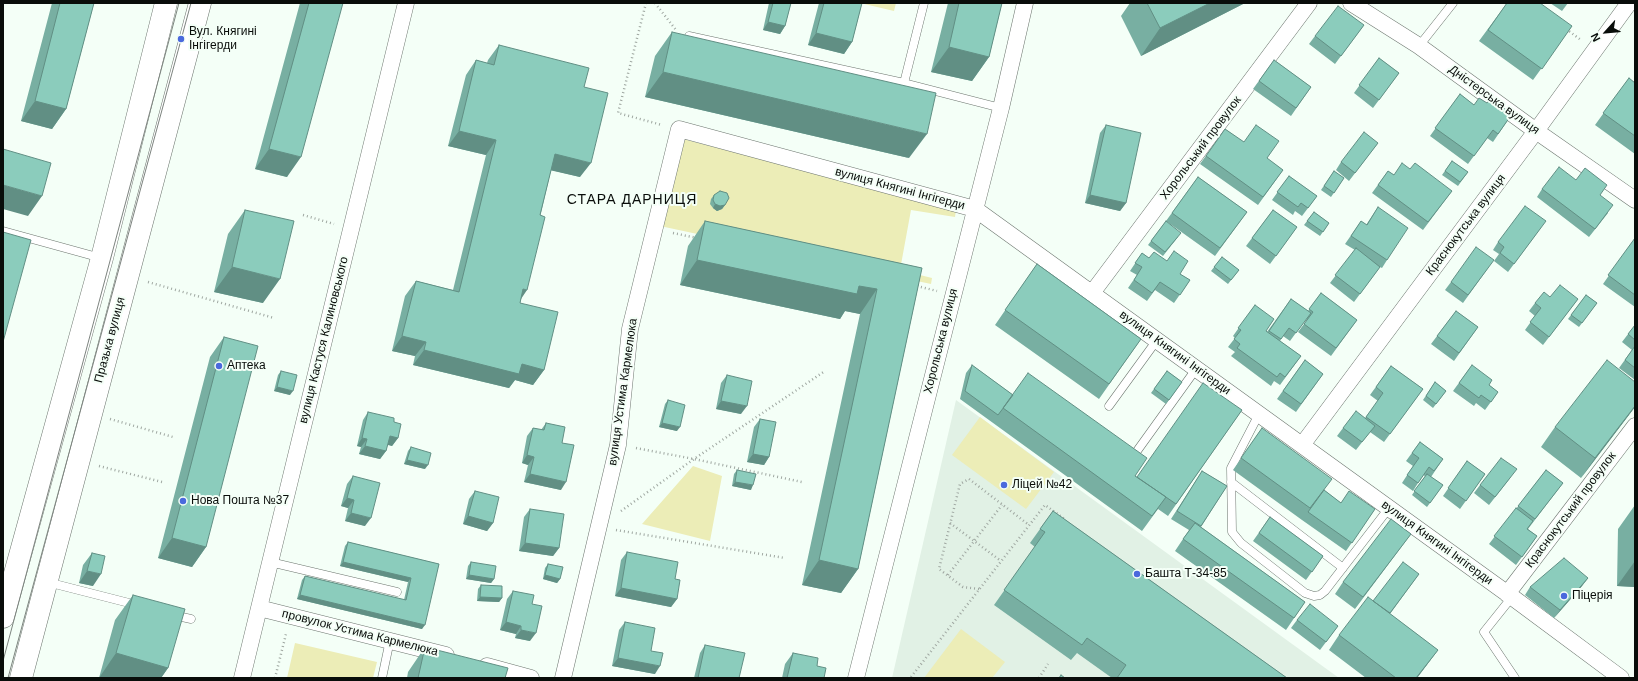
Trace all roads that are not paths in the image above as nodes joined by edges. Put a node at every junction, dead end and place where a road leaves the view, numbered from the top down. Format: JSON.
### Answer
{"nodes":[{"id":1,"x":166,"y":3,"type":"edge"},
{"id":2,"x":200,"y":3,"type":"edge"},
{"id":3,"x":406,"y":3,"type":"edge"},
{"id":4,"x":924,"y":3,"type":"edge"},
{"id":5,"x":1025,"y":3,"type":"edge"},
{"id":6,"x":1309,"y":3,"type":"edge"},
{"id":7,"x":1351,"y":3,"type":"edge"},
{"id":8,"x":1453,"y":3,"type":"edge"},
{"id":9,"x":1629,"y":3,"type":"edge"},
{"id":10,"x":679,"y":33,"type":"edge"},
{"id":11,"x":1419,"y":46,"type":"junction"},
{"id":12,"x":904,"y":83,"type":"junction"},
{"id":13,"x":1001,"y":108,"type":"junction"},
{"id":14,"x":680,"y":129,"type":"joint"},
{"id":15,"x":1536,"y":131,"type":"junction"},
{"id":16,"x":1635,"y":200,"type":"edge"},
{"id":17,"x":975,"y":209,"type":"junction"},
{"id":18,"x":3,"y":231,"type":"edge"},
{"id":19,"x":102,"y":258,"type":"junction"},
{"id":20,"x":1092,"y":293,"type":"junction"},
{"id":21,"x":1157,"y":340,"type":"junction"},
{"id":22,"x":1196,"y":369,"type":"junction"},
{"id":23,"x":1109,"y":406,"type":"dead end"},
{"id":24,"x":1259,"y":414,"type":"junction"},
{"id":25,"x":1635,"y":426,"type":"edge"},
{"id":26,"x":1302,"y":445,"type":"junction"},
{"id":27,"x":1137,"y":451,"type":"edge"},
{"id":28,"x":1231,"y":482,"type":"junction"},
{"id":29,"x":1389,"y":508,"type":"junction"},
{"id":30,"x":270,"y":562,"type":"junction"},
{"id":31,"x":1343,"y":568,"type":"junction"},
{"id":32,"x":46,"y":582,"type":"junction"},
{"id":33,"x":7,"y":586,"type":"edge"},
{"id":34,"x":397,"y":592,"type":"dead end"},
{"id":35,"x":1510,"y":596,"type":"junction"},
{"id":36,"x":145,"y":607,"type":"edge"},
{"id":37,"x":259,"y":608,"type":"junction"},
{"id":38,"x":168,"y":613,"type":"edge"},
{"id":39,"x":3,"y":617,"type":"edge"},
{"id":40,"x":191,"y":619,"type":"dead end"},
{"id":41,"x":390,"y":640,"type":"junction"},
{"id":42,"x":21,"y":678,"type":"edge"},
{"id":43,"x":242,"y":678,"type":"edge"},
{"id":44,"x":382,"y":678,"type":"edge"},
{"id":45,"x":531,"y":678,"type":"edge"},
{"id":46,"x":563,"y":678,"type":"edge"},
{"id":47,"x":856,"y":678,"type":"edge"},
{"id":48,"x":1515,"y":678,"type":"edge"},
{"id":49,"x":1621,"y":678,"type":"edge"}],
"edges":[{"from":1,"to":19,"type":"street"},
{"from":2,"to":32,"type":"street","name":"Празька вулиця"},
{"from":3,"to":30,"type":"street","name":"вулиця Кастуся Калиновського"},
{"from":4,"to":12,"type":"lane"},
{"from":5,"to":13,"type":"street","name":"Хорольська вулиця"},
{"from":6,"to":20,"type":"street","name":"Хорольський провулок"},
{"from":7,"to":11,"type":"street","name":"Дністерська вулиця"},
{"from":8,"to":11,"type":"lane"},
{"from":9,"to":15,"type":"street","name":"Краснокутська вулиця"},
{"from":10,"to":12,"type":"lane"},
{"from":11,"to":15,"type":"street","name":"Дністерська вулиця"},
{"from":12,"to":13,"type":"lane"},
{"from":13,"to":17,"type":"street","name":"Хорольська вулиця"},
{"from":14,"to":17,"type":"street","name":"вулиця Княгині Інгігерди"},
{"from":14,"to":46,"type":"street","name":"вулиця Устима Кармелюка"},
{"from":15,"to":16,"type":"street","name":"Дністерська вулиця"},
{"from":15,"to":26,"type":"street","name":"Краснокутська вулиця"},
{"from":17,"to":20,"type":"street","name":"вулиця Княгині Інгігерди"},
{"from":17,"to":47,"type":"street","name":"Хорольська вулиця"},
{"from":18,"to":19,"type":"lane"},
{"from":19,"to":33,"type":"street"},
{"from":20,"to":21,"type":"street","name":"вулиця Княгині Інгігерди"},
{"from":21,"to":22,"type":"street","name":"вулиця Княгині Інгігерди"},
{"from":21,"to":23,"type":"lane"},
{"from":22,"to":24,"type":"street","name":"вулиця Княгині Інгігерди"},
{"from":22,"to":27,"type":"lane"},
{"from":24,"to":26,"type":"street","name":"вулиця Княгині Інгігерди"},
{"from":24,"to":28,"type":"lane"},
{"from":25,"to":35,"type":"street","name":"Краснокутський провулок"},
{"from":26,"to":29,"type":"street","name":"вулиця Княгині Інгігерди"},
{"from":28,"to":31,"type":"lane"},
{"from":28,"to":31,"type":"lane"},
{"from":29,"to":31,"type":"lane"},
{"from":29,"to":35,"type":"street","name":"вулиця Княгині Інгігерди"},
{"from":30,"to":34,"type":"lane"},
{"from":30,"to":37,"type":"street","name":"вулиця Кастуся Калиновського"},
{"from":32,"to":36,"type":"lane"},
{"from":32,"to":42,"type":"street","name":"Празька вулиця"},
{"from":33,"to":39,"type":"street"},
{"from":35,"to":48,"type":"lane"},
{"from":35,"to":49,"type":"street","name":"вулиця Княгині Інгігерди"},
{"from":37,"to":41,"type":"street","name":"провулок Устима Кармелюка"},
{"from":37,"to":43,"type":"street","name":"вулиця Кастуся Калиновського"},
{"from":38,"to":40,"type":"lane"},
{"from":41,"to":44,"type":"lane"},
{"from":41,"to":45,"type":"street","name":"провулок Устима Кармелюка"}]}
